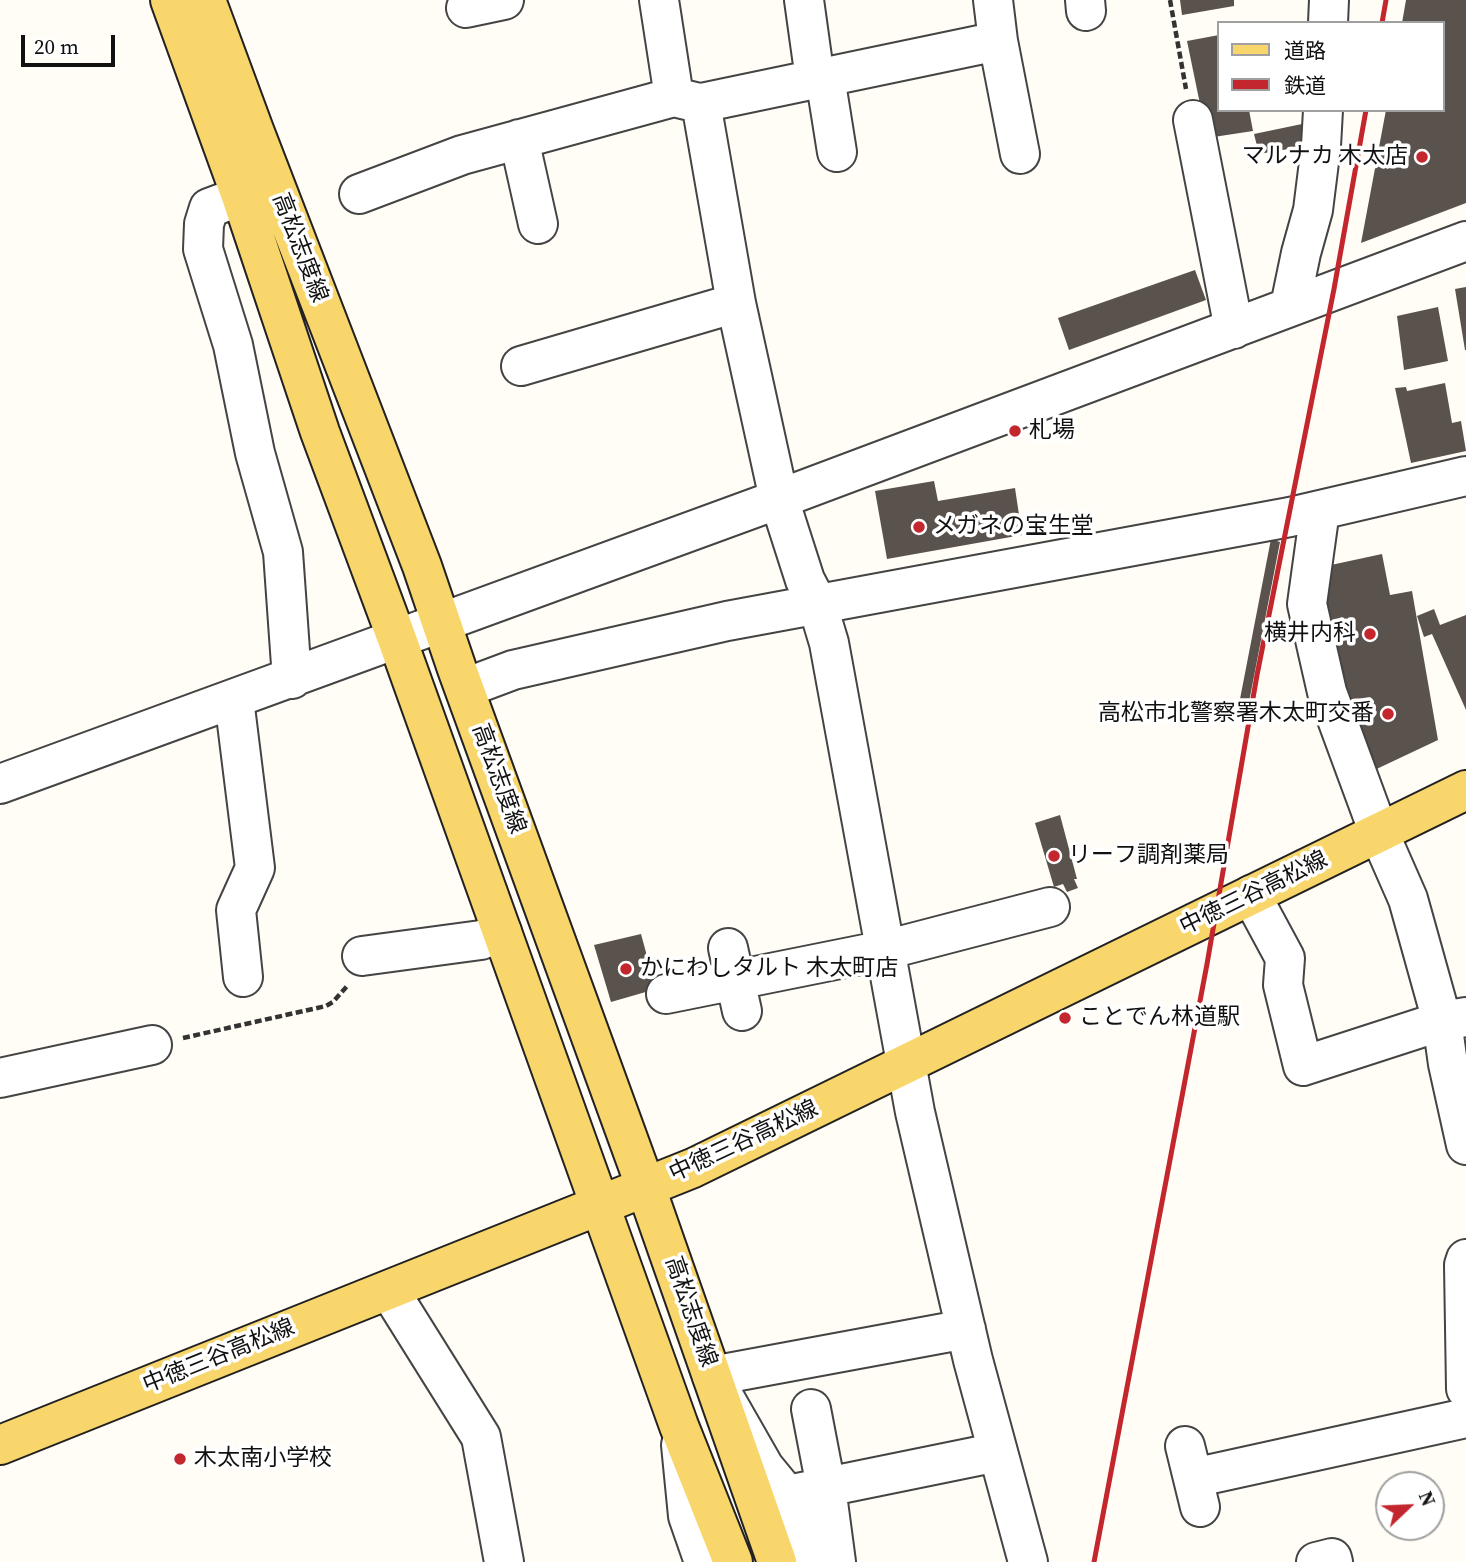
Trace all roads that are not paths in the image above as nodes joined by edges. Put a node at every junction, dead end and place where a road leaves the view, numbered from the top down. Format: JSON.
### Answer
{"nodes":[{"id":1,"x":170,"y":0,"type":"edge"},
{"id":2,"x":206,"y":0,"type":"edge"},
{"id":3,"x":504,"y":0,"type":"edge"},
{"id":4,"x":659,"y":0,"type":"edge"},
{"id":5,"x":804,"y":0,"type":"edge"},
{"id":6,"x":993,"y":0,"type":"edge"},
{"id":7,"x":1329,"y":0,"type":"edge"},
{"id":8,"x":466,"y":8,"type":"dead end"},
{"id":9,"x":1328,"y":21,"type":"edge"},
{"id":10,"x":998,"y":41,"type":"junction"},
{"id":11,"x":820,"y":78,"type":"junction"},
{"id":12,"x":687,"y":100,"type":"junction"},
{"id":13,"x":1323,"y":112,"type":"edge"},
{"id":14,"x":1193,"y":120,"type":"road end"},
{"id":15,"x":519,"y":139,"type":"junction"},
{"id":16,"x":837,"y":152,"type":"dead end"},
{"id":17,"x":1020,"y":154,"type":"dead end"},
{"id":18,"x":359,"y":194,"type":"dead end"},
{"id":19,"x":241,"y":196,"type":"junction"},
{"id":20,"x":538,"y":224,"type":"dead end"},
{"id":21,"x":1466,"y":241,"type":"edge"},
{"id":22,"x":736,"y":303,"type":"junction"},
{"id":23,"x":1290,"y":306,"type":"junction"},
{"id":24,"x":1234,"y":330,"type":"junction"},
{"id":25,"x":521,"y":366,"type":"dead end"},
{"id":26,"x":1466,"y":476,"type":"edge"},
{"id":27,"x":779,"y":499,"type":"junction"},
{"id":28,"x":1321,"y":510,"type":"junction"},
{"id":29,"x":817,"y":603,"type":"junction"},
{"id":30,"x":441,"y":622,"type":"junction"},
{"id":31,"x":397,"y":639,"type":"junction"},
{"id":32,"x":292,"y":679,"type":"junction"},
{"id":33,"x":465,"y":688,"type":"junction"},
{"id":34,"x":234,"y":699,"type":"junction"},
{"id":35,"x":0,"y":783,"type":"edge"},
{"id":36,"x":1466,"y":790,"type":"edge"},
{"id":37,"x":1379,"y":833,"type":"junction"},
{"id":38,"x":1251,"y":895,"type":"junction"},
{"id":39,"x":1050,"y":907,"type":"dead end"},
{"id":40,"x":502,"y":932,"type":"junction"},
{"id":41,"x":885,"y":950,"type":"junction"},
{"id":42,"x":362,"y":956,"type":"road end"},
{"id":43,"x":243,"y":977,"type":"dead end"},
{"id":44,"x":666,"y":994,"type":"dead end"},
{"id":45,"x":1454,"y":1019,"type":"edge"},
{"id":46,"x":152,"y":1045,"type":"road end"},
{"id":47,"x":906,"y":1064,"type":"junction"},
{"id":48,"x":0,"y":1078,"type":"edge"},
{"id":49,"x":1466,"y":1145,"type":"edge"},
{"id":50,"x":646,"y":1188,"type":"junction"},
{"id":51,"x":601,"y":1207,"type":"junction"},
{"id":52,"x":1466,"y":1259,"type":"edge"},
{"id":53,"x":389,"y":1290,"type":"junction"},
{"id":54,"x":966,"y":1329,"type":"junction"},
{"id":55,"x":712,"y":1376,"type":"junction"},
{"id":56,"x":1466,"y":1389,"type":"edge"},
{"id":57,"x":811,"y":1409,"type":"dead end"},
{"id":58,"x":1466,"y":1418,"type":"edge"},
{"id":59,"x":679,"y":1426,"type":"junction"},
{"id":60,"x":0,"y":1446,"type":"edge"},
{"id":61,"x":998,"y":1452,"type":"junction"},
{"id":62,"x":1193,"y":1477,"type":"dead end"},
{"id":63,"x":826,"y":1487,"type":"junction"},
{"id":64,"x":787,"y":1495,"type":"junction"},
{"id":65,"x":504,"y":1562,"type":"edge"},
{"id":66,"x":704,"y":1562,"type":"edge"},
{"id":67,"x":733,"y":1562,"type":"edge"},
{"id":68,"x":777,"y":1562,"type":"edge"},
{"id":69,"x":812,"y":1562,"type":"edge"},
{"id":70,"x":836,"y":1562,"type":"edge"},
{"id":71,"x":1028,"y":1562,"type":"edge"},
{"id":72,"x":1316,"y":1562,"type":"edge"},
{"id":73,"x":1332,"y":1562,"type":"edge"}],
"edges":[{"from":1,"to":19,"type":"main road","name":"高松志度線"},
{"from":2,"to":30,"type":"main road","name":"高松志度線"},
{"from":3,"to":8,"type":"street"},
{"from":4,"to":12,"type":"street"},
{"from":5,"to":11,"type":"street"},
{"from":6,"to":10,"type":"street"},
{"from":7,"to":9,"type":"street"},
{"from":10,"to":11,"type":"street"},
{"from":10,"to":17,"type":"street"},
{"from":11,"to":12,"type":"street"},
{"from":11,"to":16,"type":"street"},
{"from":12,"to":15,"type":"street"},
{"from":12,"to":22,"type":"street"},
{"from":13,"to":23,"type":"street"},
{"from":14,"to":24,"type":"street"},
{"from":15,"to":18,"type":"street"},
{"from":15,"to":20,"type":"street"},
{"from":19,"to":31,"type":"main road","name":"高松志度線"},
{"from":19,"to":32,"type":"street"},
{"from":21,"to":23,"type":"street"},
{"from":22,"to":25,"type":"street"},
{"from":22,"to":27,"type":"street"},
{"from":23,"to":24,"type":"street"},
{"from":24,"to":27,"type":"street"},
{"from":26,"to":28,"type":"street"},
{"from":27,"to":29,"type":"street"},
{"from":27,"to":30,"type":"street"},
{"from":28,"to":29,"type":"street"},
{"from":28,"to":37,"type":"street"},
{"from":29,"to":33,"type":"street"},
{"from":29,"to":41,"type":"street"},
{"from":30,"to":31,"type":"street"},
{"from":30,"to":33,"type":"main road","name":"高松志度線"},
{"from":31,"to":32,"type":"street"},
{"from":31,"to":40,"type":"main road","name":"高松志度線"},
{"from":32,"to":34,"type":"street"},
{"from":33,"to":50,"type":"main road","name":"高松志度線"},
{"from":34,"to":35,"type":"street"},
{"from":34,"to":43,"type":"street"},
{"from":36,"to":37,"type":"main road","name":"中徳三谷高松線"},
{"from":37,"to":38,"type":"main road","name":"中徳三谷高松線"},
{"from":37,"to":45,"type":"street"},
{"from":38,"to":45,"type":"street"},
{"from":38,"to":47,"type":"main road","name":"中徳三谷高松線"},
{"from":39,"to":41,"type":"street"},
{"from":40,"to":42,"type":"street"},
{"from":40,"to":51,"type":"main road","name":"高松志度線"},
{"from":41,"to":44,"type":"street"},
{"from":41,"to":47,"type":"street"},
{"from":45,"to":49,"type":"street"},
{"from":46,"to":48,"type":"street"},
{"from":47,"to":50,"type":"main road","name":"中徳三谷高松線"},
{"from":47,"to":54,"type":"street"},
{"from":50,"to":51,"type":"main road","name":"中徳三谷高松線"},
{"from":50,"to":55,"type":"main road","name":"高松志度線"},
{"from":51,"to":53,"type":"main road","name":"中徳三谷高松線"},
{"from":51,"to":59,"type":"main road","name":"高松志度線"},
{"from":52,"to":56,"type":"street"},
{"from":53,"to":60,"type":"main road","name":"中徳三谷高松線"},
{"from":53,"to":65,"type":"street"},
{"from":54,"to":55,"type":"street"},
{"from":54,"to":61,"type":"street"},
{"from":55,"to":64,"type":"street"},
{"from":55,"to":68,"type":"main road","name":"高松志度線"},
{"from":57,"to":63,"type":"street"},
{"from":58,"to":62,"type":"street"},
{"from":59,"to":66,"type":"street"},
{"from":59,"to":67,"type":"main road","name":"高松志度線"},
{"from":61,"to":63,"type":"street"},
{"from":61,"to":71,"type":"street"},
{"from":63,"to":64,"type":"street"},
{"from":63,"to":70,"type":"street"},
{"from":64,"to":69,"type":"street"},
{"from":72,"to":73,"type":"street"}]}
